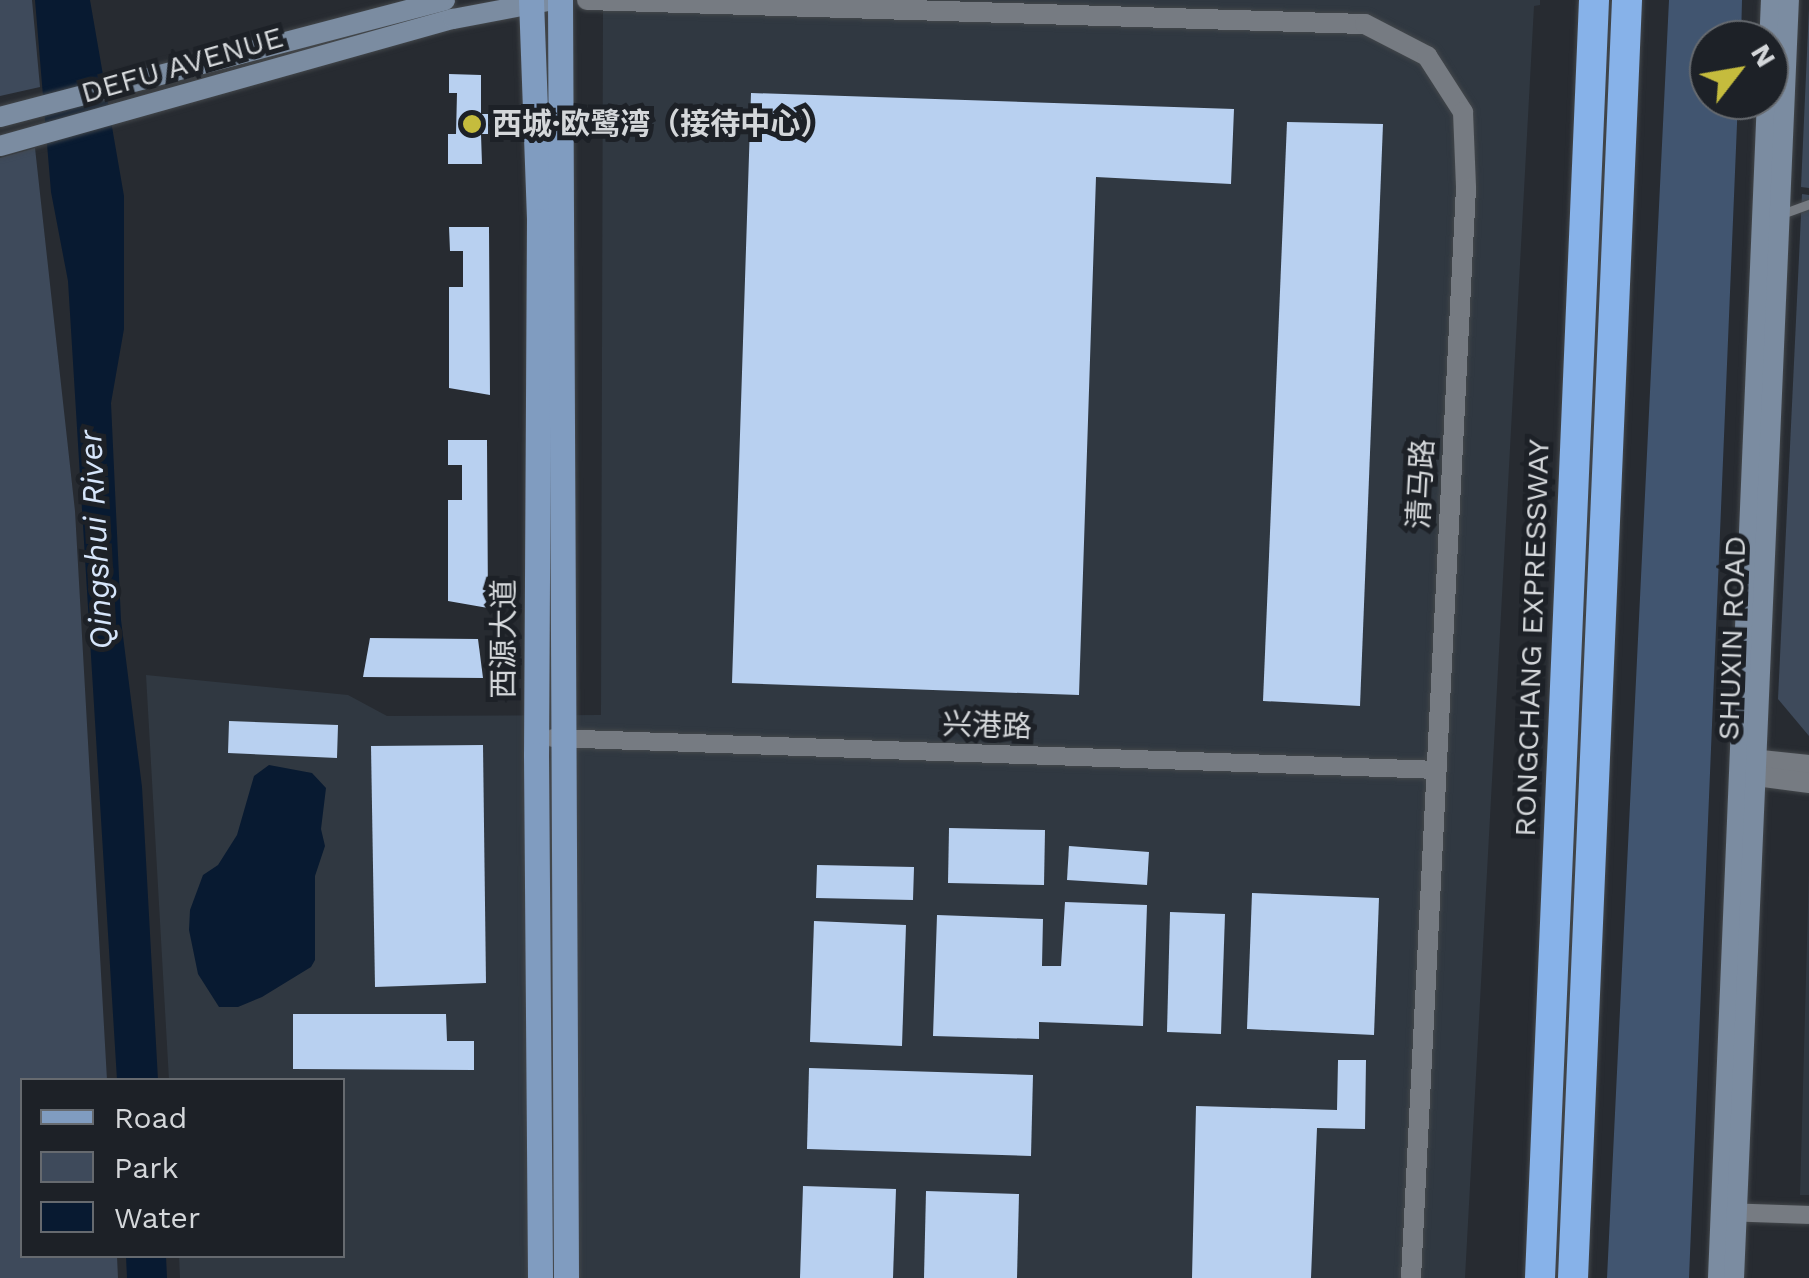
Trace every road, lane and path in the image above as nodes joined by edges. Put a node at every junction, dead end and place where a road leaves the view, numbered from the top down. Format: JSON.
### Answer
{"nodes":[{"id":1,"x":444,"y":0,"type":"edge"},
{"id":2,"x":587,"y":0,"type":"edge"},
{"id":3,"x":1594,"y":0,"type":"edge"},
{"id":4,"x":1627,"y":0,"type":"edge"},
{"id":5,"x":1789,"y":0,"type":"edge"},
{"id":6,"x":544,"y":1,"type":"edge"},
{"id":7,"x":1082,"y":7,"type":"edge"},
{"id":8,"x":0,"y":118,"type":"edge"},
{"id":9,"x":1768,"y":120,"type":"edge"},
{"id":10,"x":0,"y":146,"type":"edge"},
{"id":11,"x":1809,"y":204,"type":"edge"},
{"id":12,"x":1770,"y":218,"type":"junction"},
{"id":13,"x":536,"y":737,"type":"junction"},
{"id":14,"x":562,"y":738,"type":"junction"},
{"id":15,"x":1809,"y":765,"type":"edge"},
{"id":16,"x":1749,"y":767,"type":"junction"},
{"id":17,"x":1437,"y":770,"type":"junction"},
{"id":18,"x":1809,"y":783,"type":"edge"},
{"id":19,"x":1729,"y":1211,"type":"junction"},
{"id":20,"x":1809,"y":1215,"type":"edge"},
{"id":21,"x":540,"y":1278,"type":"edge"},
{"id":22,"x":566,"y":1278,"type":"edge"},
{"id":23,"x":1412,"y":1278,"type":"edge"},
{"id":24,"x":1540,"y":1278,"type":"edge"},
{"id":25,"x":1574,"y":1278,"type":"edge"},
{"id":26,"x":1718,"y":1278,"type":"edge"},
{"id":27,"x":1734,"y":1278,"type":"edge"}],
"edges":[{"from":1,"to":8,"type":"main road","name":"DEFU AVENUE"},
{"from":2,"to":7,"type":"street","name":"清马路"},
{"from":3,"to":24,"type":"highway","name":"RONGCHANG EXPRESSWAY"},
{"from":4,"to":25,"type":"highway"},
{"from":5,"to":12,"type":"main road","name":"SHUXIN ROAD"},
{"from":6,"to":10,"type":"main road","name":"DEFU AVENUE"},
{"from":6,"to":13,"type":"main road","name":"西源大道"},
{"from":6,"to":14,"type":"main road","name":"西源大道"},
{"from":7,"to":17,"type":"street","name":"清马路"},
{"from":9,"to":12,"type":"main road","name":"SHUXIN ROAD"},
{"from":11,"to":12,"type":"lane"},
{"from":12,"to":16,"type":"main road","name":"SHUXIN ROAD"},
{"from":13,"to":14,"type":"street","name":"兴港路"},
{"from":13,"to":21,"type":"main road","name":"西源大道"},
{"from":14,"to":17,"type":"street","name":"兴港路"},
{"from":14,"to":22,"type":"main road","name":"西源大道"},
{"from":15,"to":16,"type":"street"},
{"from":16,"to":18,"type":"street"},
{"from":16,"to":19,"type":"main road","name":"SHUXIN ROAD"},
{"from":17,"to":23,"type":"street","name":"清马路"},
{"from":19,"to":20,"type":"street"},
{"from":19,"to":26,"type":"main road","name":"SHUXIN ROAD"},
{"from":19,"to":27,"type":"main road","name":"SHUXIN ROAD"}]}
